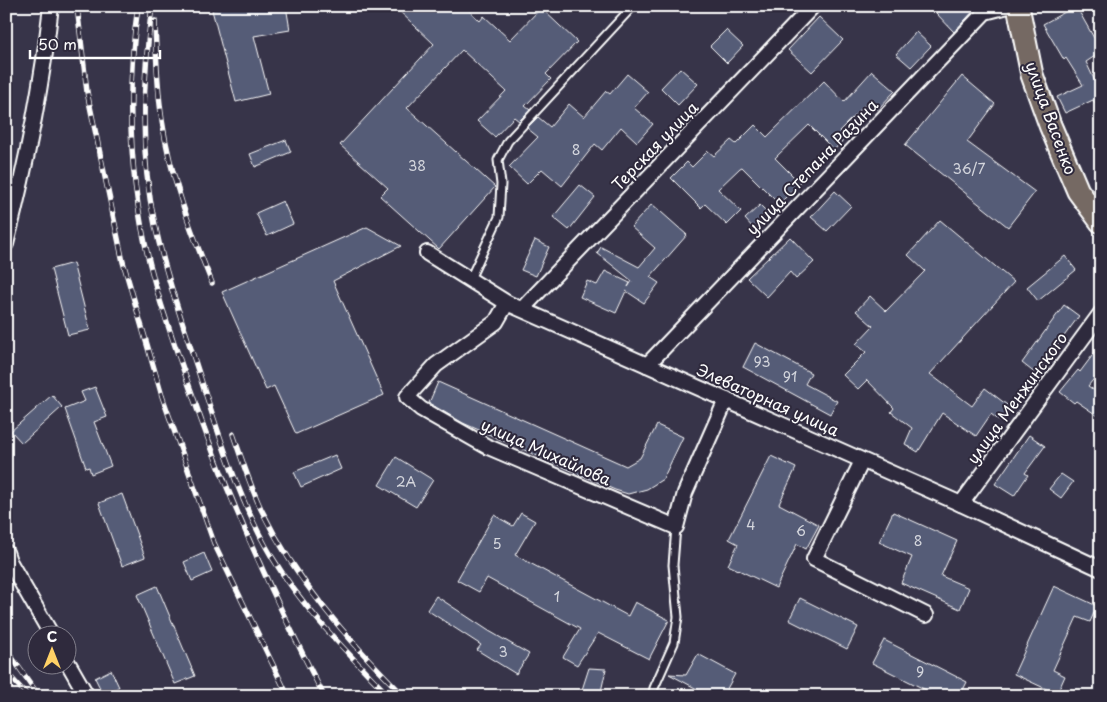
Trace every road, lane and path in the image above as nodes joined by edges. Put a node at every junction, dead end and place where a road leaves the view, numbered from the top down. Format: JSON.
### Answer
{"nodes":[{"id":1,"x":51,"y":6,"type":"edge"},
{"id":2,"x":633,"y":6,"type":"edge"},
{"id":3,"x":813,"y":6,"type":"edge"},
{"id":4,"x":1008,"y":6,"type":"edge"},
{"id":5,"x":1018,"y":6,"type":"edge"},
{"id":6,"x":1101,"y":222,"type":"edge"},
{"id":7,"x":6,"y":244,"type":"edge"},
{"id":8,"x":427,"y":253,"type":"dead end"},
{"id":9,"x":469,"y":281,"type":"junction"},
{"id":10,"x":507,"y":303,"type":"junction"},
{"id":11,"x":522,"y":310,"type":"junction"},
{"id":12,"x":1101,"y":314,"type":"edge"},
{"id":13,"x":647,"y":365,"type":"junction"},
{"id":14,"x":726,"y":400,"type":"junction"},
{"id":15,"x":862,"y":461,"type":"junction"},
{"id":16,"x":961,"y":504,"type":"junction"},
{"id":17,"x":676,"y":527,"type":"junction"},
{"id":18,"x":6,"y":552,"type":"edge"},
{"id":19,"x":1101,"y":569,"type":"edge"},
{"id":20,"x":926,"y":615,"type":"dead end"},
{"id":21,"x":45,"y":624,"type":"edge"},
{"id":22,"x":74,"y":674,"type":"edge"},
{"id":23,"x":87,"y":696,"type":"edge"},
{"id":24,"x":652,"y":696,"type":"edge"}],
"edges":[{"from":1,"to":7,"type":"street"},
{"from":2,"to":9,"type":"lane"},
{"from":3,"to":11,"type":"street","name":"Терская улица"},
{"from":4,"to":13,"type":"street","name":"улица Степана Разина"},
{"from":5,"to":6,"type":"main road","name":"улица Васенко"},
{"from":8,"to":9,"type":"street","name":"Элеваторная улица"},
{"from":9,"to":10,"type":"street","name":"Элеваторная улица"},
{"from":10,"to":11,"type":"street","name":"Элеваторная улица"},
{"from":10,"to":17,"type":"street","name":"улица Михайлова"},
{"from":11,"to":13,"type":"street","name":"Элеваторная улица"},
{"from":12,"to":16,"type":"street","name":"улица Менжинского"},
{"from":13,"to":14,"type":"street","name":"Элеваторная улица"},
{"from":14,"to":15,"type":"street","name":"Элеваторная улица"},
{"from":14,"to":17,"type":"street"},
{"from":15,"to":16,"type":"street","name":"Элеваторная улица"},
{"from":15,"to":20,"type":"street"},
{"from":16,"to":19,"type":"street","name":"Элеваторная улица"},
{"from":17,"to":24,"type":"lane"},
{"from":18,"to":21,"type":"street"},
{"from":22,"to":23,"type":"street"}]}
